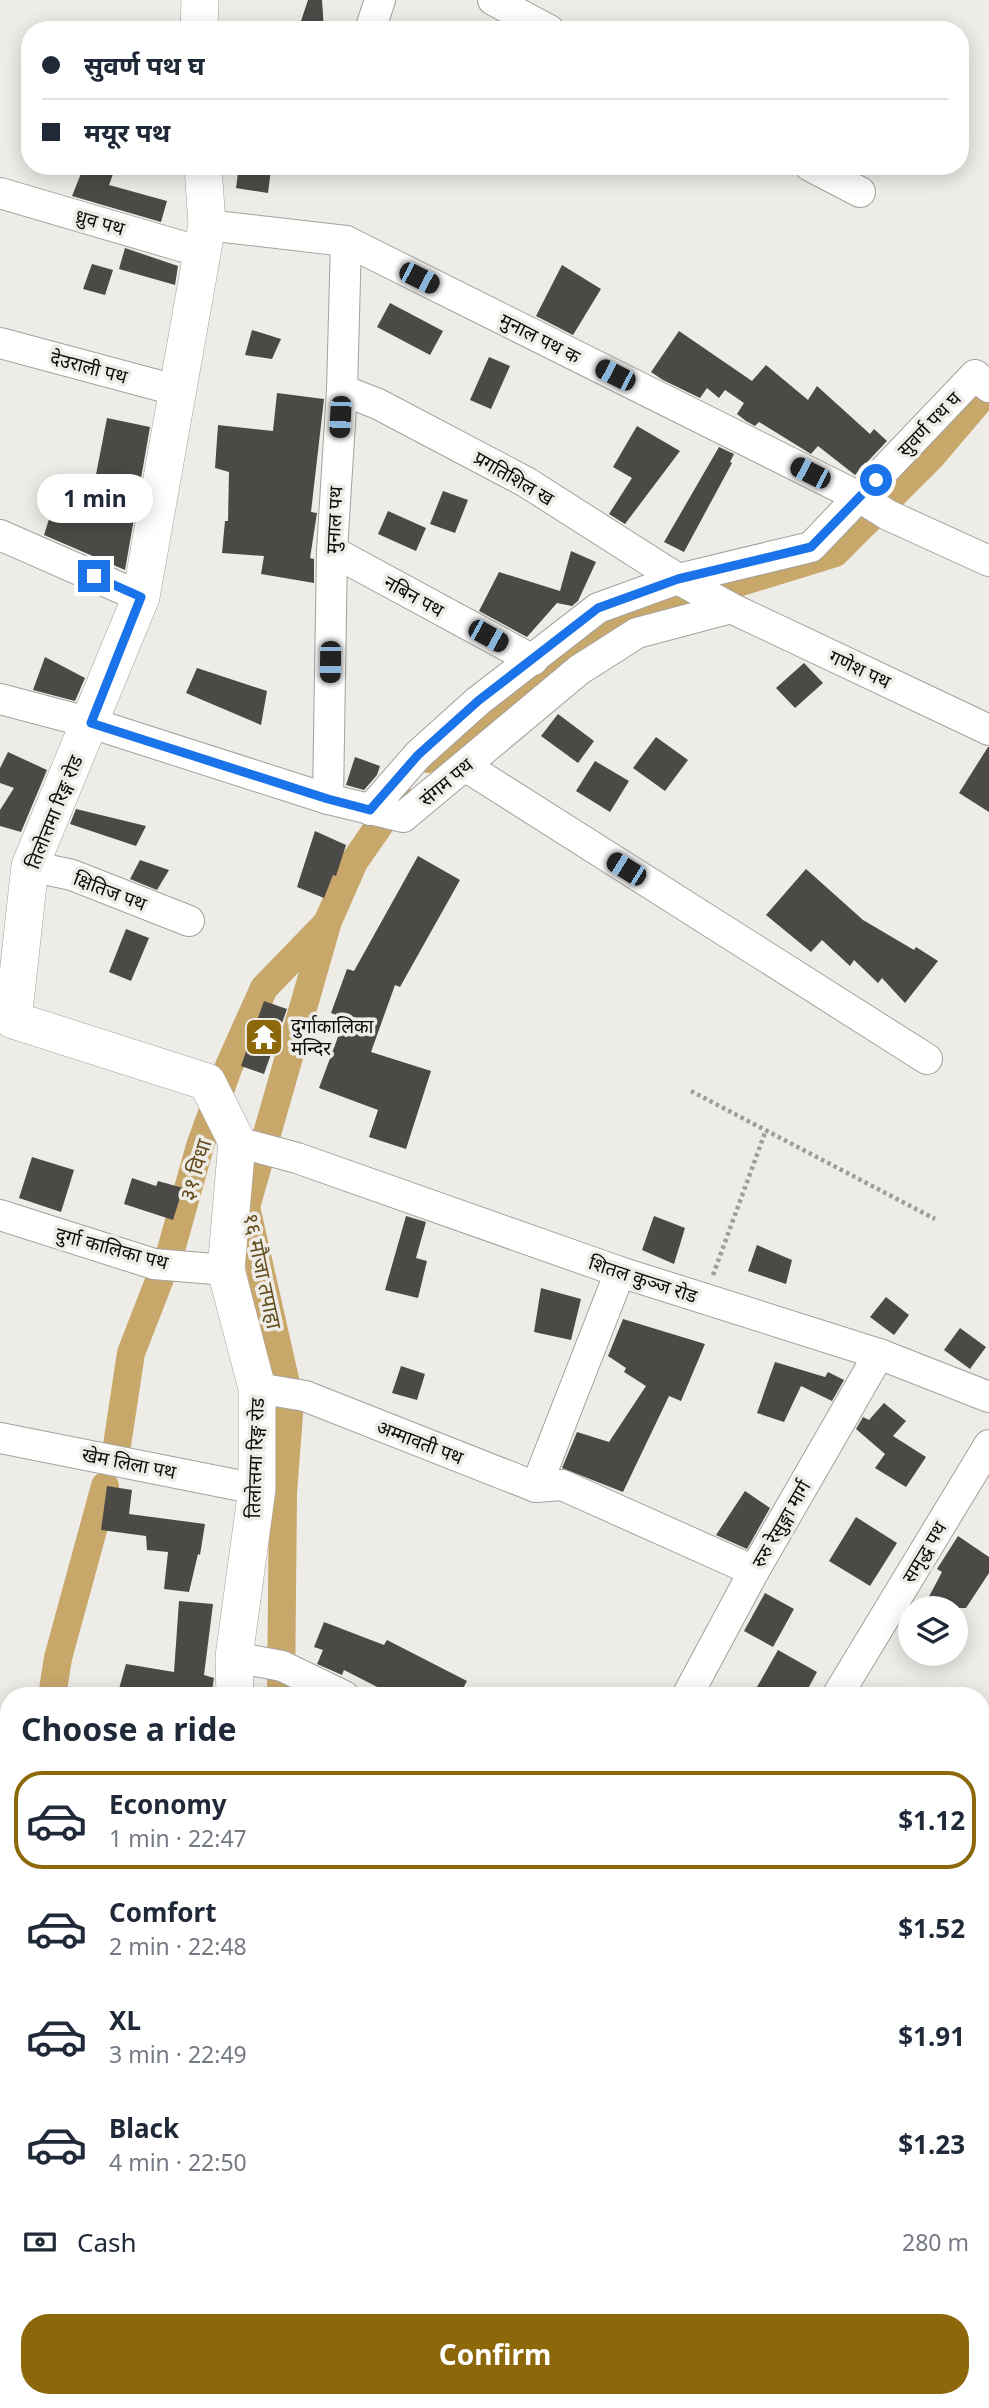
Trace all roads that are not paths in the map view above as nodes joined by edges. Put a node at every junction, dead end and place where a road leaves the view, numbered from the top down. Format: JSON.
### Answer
{"nodes":[{"id":1,"x":200,"y":0,"type":"edge"},
{"id":2,"x":380,"y":0,"type":"edge"},
{"id":3,"x":493,"y":0,"type":"edge"},
{"id":4,"x":199,"y":21,"type":"edge"},
{"id":5,"x":373,"y":21,"type":"edge"},
{"id":6,"x":533,"y":21,"type":"edge"},
{"id":7,"x":204,"y":175,"type":"edge"},
{"id":8,"x":827,"y":175,"type":"edge"},
{"id":9,"x":860,"y":192,"type":"dead end"},
{"id":10,"x":0,"y":193,"type":"edge"},
{"id":11,"x":204,"y":238,"type":"junction"},
{"id":12,"x":346,"y":241,"type":"junction"},
{"id":13,"x":0,"y":343,"type":"edge"},
{"id":14,"x":982,"y":381,"type":"edge"},
{"id":15,"x":342,"y":390,"type":"junction"},
{"id":16,"x":179,"y":391,"type":"junction"},
{"id":17,"x":860,"y":498,"type":"junction"},
{"id":18,"x":0,"y":535,"type":"edge"},
{"id":19,"x":332,"y":551,"type":"junction"},
{"id":20,"x":989,"y":561,"type":"edge"},
{"id":21,"x":678,"y":579,"type":"junction"},
{"id":22,"x":141,"y":597,"type":"junction"},
{"id":23,"x":731,"y":608,"type":"junction"},
{"id":24,"x":533,"y":660,"type":"junction"},
{"id":25,"x":0,"y":699,"type":"edge"},
{"id":26,"x":91,"y":723,"type":"junction"},
{"id":27,"x":989,"y":730,"type":"edge"},
{"id":28,"x":465,"y":766,"type":"junction"},
{"id":29,"x":328,"y":799,"type":"junction"},
{"id":30,"x":370,"y":810,"type":"junction"},
{"id":31,"x":30,"y":866,"type":"junction"},
{"id":32,"x":189,"y":921,"type":"dead end"},
{"id":33,"x":927,"y":1059,"type":"dead end"},
{"id":34,"x":237,"y":1141,"type":"junction"},
{"id":35,"x":0,"y":1215,"type":"edge"},
{"id":36,"x":224,"y":1270,"type":"junction"},
{"id":37,"x":620,"y":1272,"type":"junction"},
{"id":38,"x":879,"y":1354,"type":"junction"},
{"id":39,"x":257,"y":1388,"type":"junction"},
{"id":40,"x":989,"y":1397,"type":"edge"},
{"id":41,"x":0,"y":1438,"type":"edge"},
{"id":42,"x":989,"y":1445,"type":"edge"},
{"id":43,"x":536,"y":1487,"type":"junction"},
{"id":44,"x":257,"y":1489,"type":"junction"},
{"id":45,"x":754,"y":1571,"type":"junction"},
{"id":46,"x":235,"y":1657,"type":"junction"},
{"id":47,"x":235,"y":1687,"type":"edge"},
{"id":48,"x":325,"y":1687,"type":"edge"},
{"id":49,"x":692,"y":1687,"type":"edge"},
{"id":50,"x":841,"y":1687,"type":"edge"}],
"edges":[{"from":1,"to":4,"type":"street"},
{"from":2,"to":5,"type":"street"},
{"from":3,"to":6,"type":"street"},
{"from":7,"to":11,"type":"street","name":"तिलोत्तमा रिङ्ग रोड"},
{"from":8,"to":9,"type":"street"},
{"from":10,"to":11,"type":"street","name":"ध्रुव पथ"},
{"from":11,"to":12,"type":"street","name":"मुनाल पथ क"},
{"from":11,"to":16,"type":"street","name":"तिलोत्तमा रिङ्ग रोड"},
{"from":12,"to":15,"type":"street","name":"मुनाल पथ"},
{"from":12,"to":17,"type":"street","name":"मुनाल पथ क"},
{"from":13,"to":16,"type":"street","name":"देउराली पथ"},
{"from":14,"to":17,"type":"street","name":"सुवर्ण पथ घ"},
{"from":15,"to":19,"type":"street","name":"मुनाल पथ"},
{"from":15,"to":21,"type":"street","name":"प्रगतिशिल ख"},
{"from":16,"to":22,"type":"street","name":"तिलोत्तमा रिङ्ग रोड"},
{"from":17,"to":20,"type":"street","name":"मुनाल पथ क"},
{"from":17,"to":21,"type":"street","name":"सुवर्ण पथ घ"},
{"from":18,"to":22,"type":"street"},
{"from":19,"to":24,"type":"street","name":"नबिन पथ"},
{"from":19,"to":29,"type":"street","name":"मुनाल पथ"},
{"from":21,"to":23,"type":"street","name":"प्रगतिशिल ख"},
{"from":21,"to":24,"type":"street","name":"सुवर्ण पथ घ"},
{"from":22,"to":26,"type":"street","name":"तिलोत्तमा रिङ्ग रोड"},
{"from":23,"to":27,"type":"street","name":"गणेश पथ"},
{"from":23,"to":28,"type":"street","name":"संगम पथ"},
{"from":24,"to":30,"type":"street","name":"सुवर्ण पथ घ"},
{"from":25,"to":26,"type":"street","name":"संगम पथ"},
{"from":26,"to":29,"type":"street","name":"संगम पथ"},
{"from":26,"to":31,"type":"street","name":"तिलोत्तमा रिङ्ग रोड"},
{"from":28,"to":30,"type":"street","name":"संगम पथ"},
{"from":28,"to":33,"type":"street"},
{"from":29,"to":30,"type":"street","name":"संगम पथ"},
{"from":31,"to":32,"type":"street","name":"क्षितिज पथ"},
{"from":31,"to":34,"type":"street","name":"तिलोत्तमा रिङ्ग रोड"},
{"from":34,"to":36,"type":"street","name":"तिलोत्तमा रिङ्ग रोड"},
{"from":34,"to":37,"type":"street","name":"शितल कुञ्ज रोड"},
{"from":35,"to":36,"type":"street","name":"दुर्गा कालिका पथ"},
{"from":36,"to":39,"type":"street","name":"तिलोत्तमा रिङ्ग रोड"},
{"from":37,"to":38,"type":"street","name":"शितल कुञ्ज रोड"},
{"from":37,"to":43,"type":"street"},
{"from":38,"to":40,"type":"street","name":"शितल कुञ्ज रोड"},
{"from":38,"to":45,"type":"street","name":"रुरु रेसुङ्गा मार्ग"},
{"from":39,"to":43,"type":"street","name":"अम्मावती पथ"},
{"from":39,"to":44,"type":"street","name":"तिलोत्तमा रिङ्ग रोड"},
{"from":41,"to":44,"type":"street","name":"खेम लिला पथ"},
{"from":42,"to":50,"type":"street","name":"समृद्ध पथ"},
{"from":43,"to":45,"type":"street","name":"अम्मावती पथ"},
{"from":44,"to":46,"type":"street","name":"तिलोत्तमा रिङ्ग रोड"},
{"from":45,"to":49,"type":"street","name":"रुरु रेसुङ्गा मार्ग"},
{"from":46,"to":47,"type":"street","name":"तिलोत्तमा रिङ्ग रोड"},
{"from":46,"to":48,"type":"street"}]}
